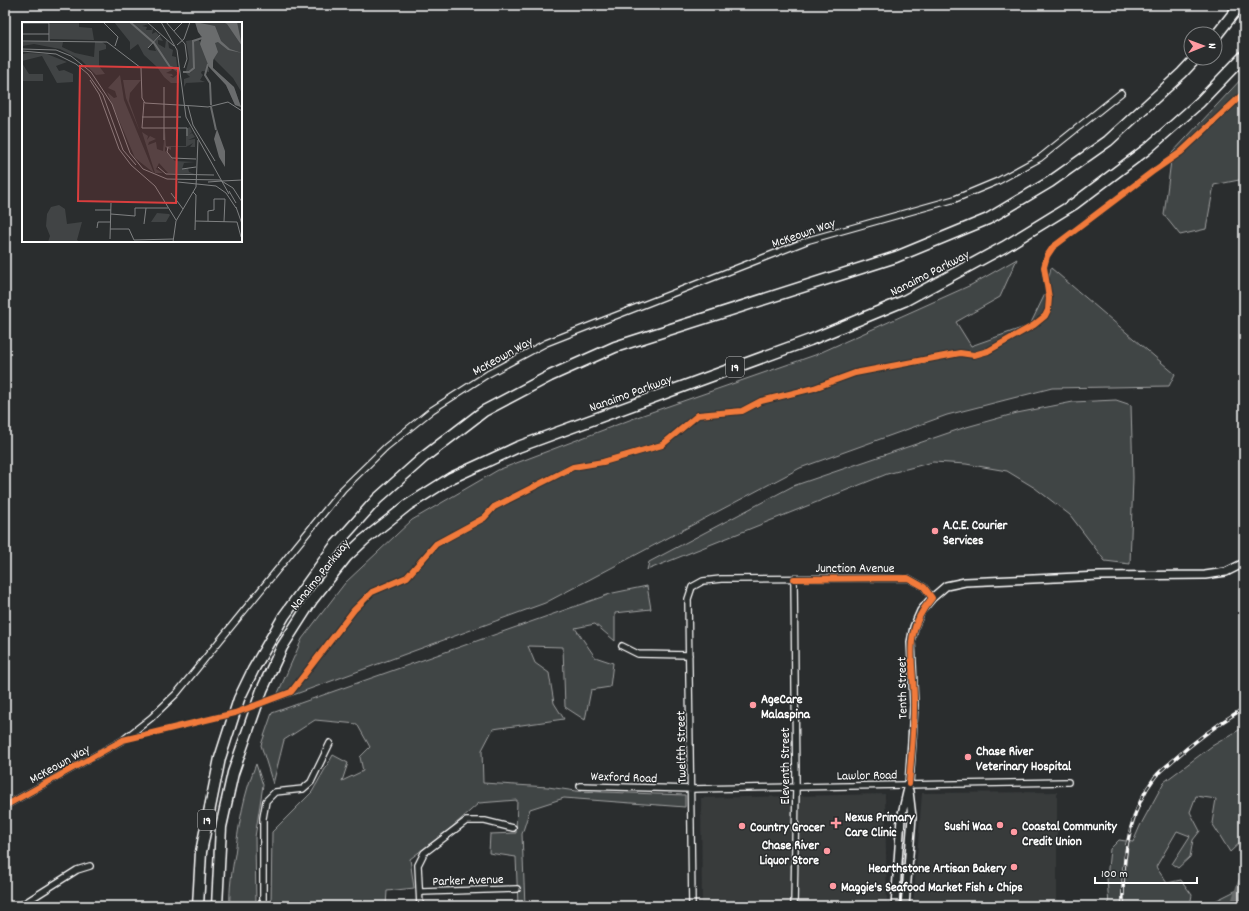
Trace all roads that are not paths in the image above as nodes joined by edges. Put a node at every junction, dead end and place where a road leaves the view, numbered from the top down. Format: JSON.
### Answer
{"nodes":[{"id":1,"x":1240,"y":5,"type":"edge"},
{"id":2,"x":1223,"y":27,"type":"edge"},
{"id":3,"x":1244,"y":56,"type":"edge"},
{"id":4,"x":1189,"y":66,"type":"edge"},
{"id":5,"x":1121,"y":93,"type":"dead end"},
{"id":6,"x":1244,"y":563,"type":"edge"},
{"id":7,"x":794,"y":578,"type":"junction"},
{"id":8,"x":692,"y":587,"type":"joint"},
{"id":9,"x":932,"y":598,"type":"junction"},
{"id":10,"x":622,"y":646,"type":"dead end"},
{"id":11,"x":689,"y":655,"type":"junction"},
{"id":12,"x":330,"y":743,"type":"dead end"},
{"id":13,"x":1068,"y":782,"type":"dead end"},
{"id":14,"x":909,"y":784,"type":"junction"},
{"id":15,"x":580,"y":786,"type":"dead end"},
{"id":16,"x":796,"y":786,"type":"junction"},
{"id":17,"x":692,"y":789,"type":"junction"},
{"id":18,"x":5,"y":806,"type":"edge"},
{"id":19,"x":221,"y":827,"type":"junction"},
{"id":20,"x":513,"y":828,"type":"dead end"},
{"id":21,"x":90,"y":866,"type":"dead end"},
{"id":22,"x":517,"y":889,"type":"dead end"},
{"id":23,"x":421,"y":892,"type":"junction"},
{"id":24,"x":20,"y":906,"type":"edge"},
{"id":25,"x":198,"y":906,"type":"edge"},
{"id":26,"x":211,"y":906,"type":"edge"},
{"id":27,"x":217,"y":906,"type":"edge"},
{"id":28,"x":263,"y":906,"type":"edge"},
{"id":29,"x":420,"y":906,"type":"edge"},
{"id":30,"x":692,"y":906,"type":"edge"},
{"id":31,"x":794,"y":906,"type":"edge"},
{"id":32,"x":895,"y":906,"type":"edge"},
{"id":33,"x":905,"y":906,"type":"edge"}],
"edges":[{"from":1,"to":2,"type":"highway"},
{"from":3,"to":19,"type":"highway","name":"Nanaimo Parkway","number":"19"},
{"from":4,"to":25,"type":"highway","name":"Nanaimo Parkway","number":"19"},
{"from":5,"to":18,"type":"street","name":"McKeown Way"},
{"from":6,"to":9,"type":"street","name":"Tenth Street"},
{"from":7,"to":8,"type":"street","name":"Junction Avenue"},
{"from":7,"to":9,"type":"street","name":"Junction Avenue"},
{"from":7,"to":16,"type":"street","name":"Eleventh Street"},
{"from":8,"to":11,"type":"street","name":"Twelfth Street"},
{"from":9,"to":14,"type":"street","name":"Tenth Street"},
{"from":10,"to":11,"type":"street"},
{"from":11,"to":17,"type":"street","name":"Twelfth Street"},
{"from":12,"to":28,"type":"street"},
{"from":13,"to":14,"type":"street","name":"Lawlor Road"},
{"from":14,"to":16,"type":"street","name":"Lawlor Road"},
{"from":14,"to":32,"type":"street","name":"Tenth Street"},
{"from":14,"to":33,"type":"street","name":"Tenth Street"},
{"from":15,"to":17,"type":"street","name":"Wexford Road"},
{"from":16,"to":17,"type":"street","name":"Lawlor Road"},
{"from":16,"to":31,"type":"street","name":"Eleventh Street"},
{"from":17,"to":30,"type":"street","name":"Twelfth Street"},
{"from":19,"to":26,"type":"highway"},
{"from":19,"to":27,"type":"highway","name":"Nanaimo Parkway","number":"19"},
{"from":20,"to":23,"type":"street"},
{"from":21,"to":24,"type":"street"},
{"from":22,"to":23,"type":"street","name":"Parker Avenue"},
{"from":23,"to":29,"type":"street"}]}
